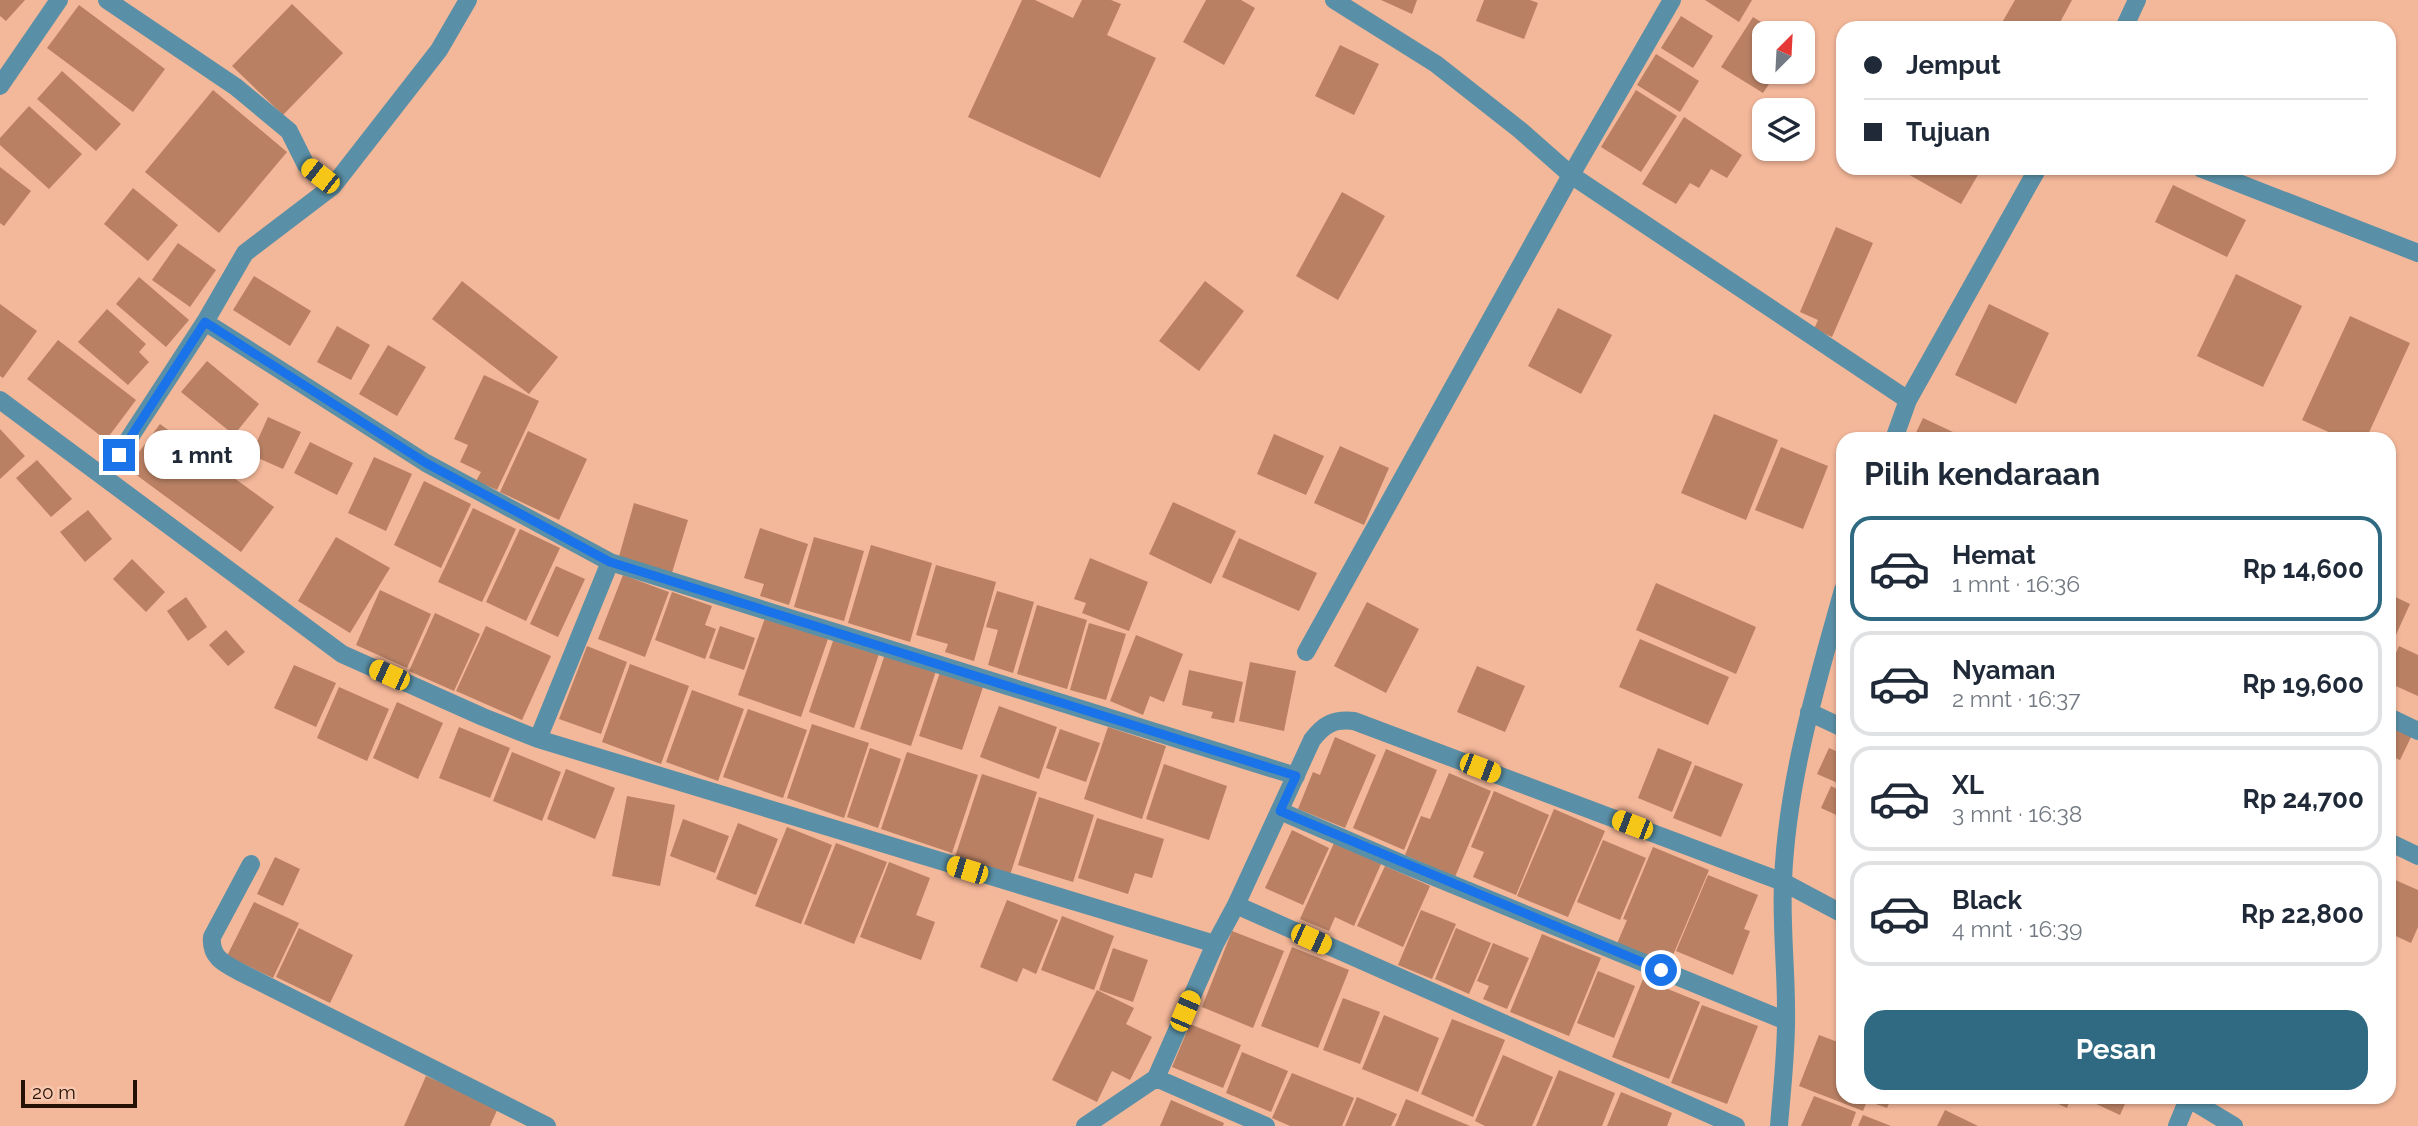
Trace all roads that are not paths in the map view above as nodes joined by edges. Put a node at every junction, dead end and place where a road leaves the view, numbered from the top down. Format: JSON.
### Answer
{"nodes":[{"id":1,"x":59,"y":0,"type":"edge"},
{"id":2,"x":107,"y":0,"type":"edge"},
{"id":3,"x":468,"y":0,"type":"edge"},
{"id":4,"x":1334,"y":0,"type":"edge"},
{"id":5,"x":1672,"y":0,"type":"edge"},
{"id":6,"x":2137,"y":0,"type":"edge"},
{"id":7,"x":2127,"y":21,"type":"edge"},
{"id":8,"x":0,"y":86,"type":"edge"},
{"id":9,"x":1571,"y":175,"type":"junction"},
{"id":10,"x":2034,"y":175,"type":"edge"},
{"id":11,"x":2218,"y":175,"type":"edge"},
{"id":12,"x":333,"y":186,"type":"junction"},
{"id":13,"x":2418,"y":253,"type":"edge"},
{"id":14,"x":205,"y":322,"type":"junction"},
{"id":15,"x":0,"y":400,"type":"edge"},
{"id":16,"x":1908,"y":400,"type":"junction"},
{"id":17,"x":1897,"y":432,"type":"edge"},
{"id":18,"x":104,"y":477,"type":"junction"},
{"id":19,"x":610,"y":562,"type":"junction"},
{"id":20,"x":1836,"y":615,"type":"edge"},
{"id":21,"x":1306,"y":652,"type":"dead end"},
{"id":22,"x":1809,"y":712,"type":"junction"},
{"id":23,"x":2396,"y":720,"type":"edge"},
{"id":24,"x":1836,"y":725,"type":"edge"},
{"id":25,"x":2418,"y":731,"type":"edge"},
{"id":26,"x":538,"y":738,"type":"junction"},
{"id":27,"x":1296,"y":776,"type":"junction"},
{"id":28,"x":1280,"y":811,"type":"junction"},
{"id":29,"x":2396,"y":845,"type":"edge"},
{"id":30,"x":2418,"y":856,"type":"edge"},
{"id":31,"x":251,"y":864,"type":"dead end"},
{"id":32,"x":1783,"y":882,"type":"junction"},
{"id":33,"x":1236,"y":905,"type":"junction"},
{"id":34,"x":1836,"y":910,"type":"edge"},
{"id":35,"x":1214,"y":944,"type":"junction"},
{"id":36,"x":1786,"y":1021,"type":"junction"},
{"id":37,"x":1156,"y":1078,"type":"junction"},
{"id":38,"x":2185,"y":1104,"type":"edge"},
{"id":39,"x":2197,"y":1104,"type":"edge"},
{"id":40,"x":547,"y":1126,"type":"edge"},
{"id":41,"x":1085,"y":1126,"type":"edge"},
{"id":42,"x":1266,"y":1126,"type":"edge"},
{"id":43,"x":1736,"y":1126,"type":"edge"},
{"id":44,"x":1779,"y":1126,"type":"edge"},
{"id":45,"x":2177,"y":1126,"type":"edge"},
{"id":46,"x":2235,"y":1126,"type":"edge"}],
"edges":[{"from":1,"to":8,"type":"street"},
{"from":2,"to":12,"type":"street"},
{"from":3,"to":12,"type":"street"},
{"from":4,"to":9,"type":"street"},
{"from":5,"to":9,"type":"street"},
{"from":6,"to":7,"type":"street"},
{"from":9,"to":16,"type":"street"},
{"from":9,"to":21,"type":"street"},
{"from":10,"to":16,"type":"street"},
{"from":11,"to":13,"type":"street"},
{"from":12,"to":14,"type":"street"},
{"from":14,"to":18,"type":"street"},
{"from":14,"to":19,"type":"street"},
{"from":15,"to":18,"type":"street"},
{"from":16,"to":17,"type":"street"},
{"from":18,"to":26,"type":"street"},
{"from":19,"to":26,"type":"street"},
{"from":19,"to":27,"type":"street"},
{"from":20,"to":22,"type":"street"},
{"from":22,"to":24,"type":"street"},
{"from":22,"to":32,"type":"street"},
{"from":23,"to":25,"type":"street"},
{"from":26,"to":35,"type":"street"},
{"from":27,"to":28,"type":"street"},
{"from":27,"to":32,"type":"street"},
{"from":28,"to":33,"type":"street"},
{"from":28,"to":36,"type":"street"},
{"from":29,"to":30,"type":"street"},
{"from":31,"to":40,"type":"street"},
{"from":32,"to":34,"type":"street"},
{"from":32,"to":36,"type":"street"},
{"from":33,"to":35,"type":"street"},
{"from":33,"to":43,"type":"street"},
{"from":35,"to":37,"type":"street"},
{"from":36,"to":44,"type":"street"},
{"from":37,"to":41,"type":"street"},
{"from":37,"to":42,"type":"street"},
{"from":38,"to":45,"type":"street"},
{"from":39,"to":46,"type":"street"}]}
